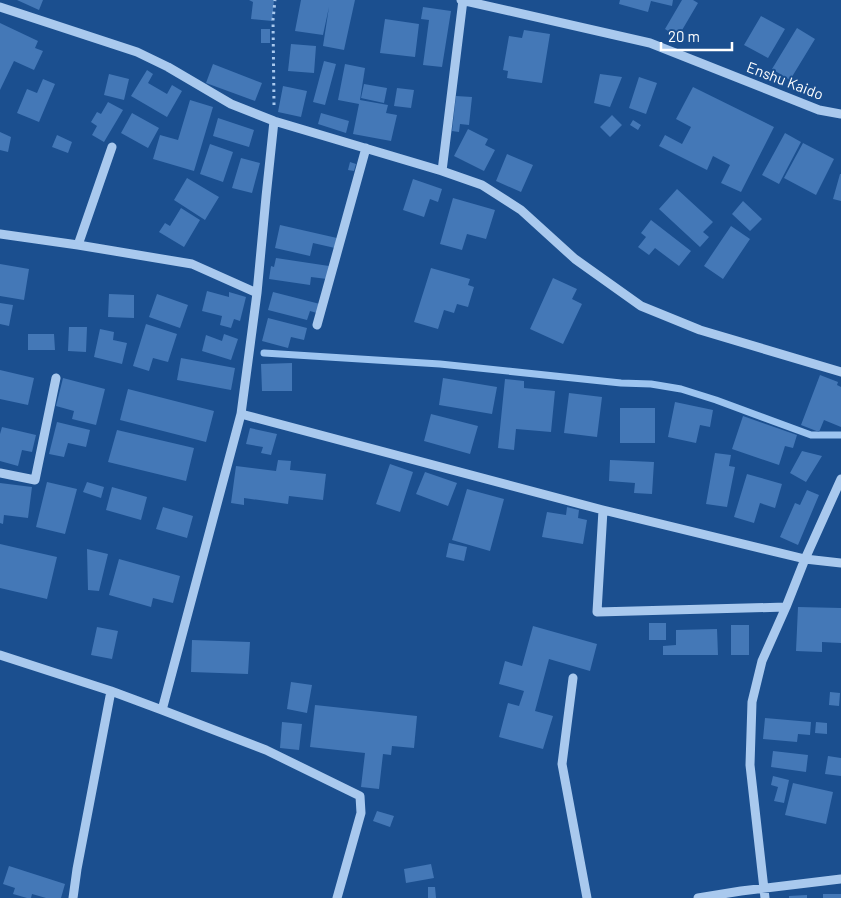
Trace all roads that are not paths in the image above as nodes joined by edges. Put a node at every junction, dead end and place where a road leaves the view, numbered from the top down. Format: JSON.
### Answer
{"nodes":[{"id":1,"x":462,"y":0,"type":"edge"},
{"id":2,"x":0,"y":7,"type":"edge"},
{"id":3,"x":841,"y":114,"type":"edge"},
{"id":4,"x":274,"y":121,"type":"junction"},
{"id":5,"x":112,"y":147,"type":"dead end"},
{"id":6,"x":366,"y":148,"type":"junction"},
{"id":7,"x":442,"y":171,"type":"junction"},
{"id":8,"x":0,"y":234,"type":"edge"},
{"id":9,"x":78,"y":245,"type":"junction"},
{"id":10,"x":257,"y":293,"type":"junction"},
{"id":11,"x":317,"y":325,"type":"dead end"},
{"id":12,"x":841,"y":372,"type":"edge"},
{"id":13,"x":56,"y":378,"type":"dead end"},
{"id":14,"x":240,"y":414,"type":"junction"},
{"id":15,"x":0,"y":473,"type":"edge"},
{"id":16,"x":841,"y":479,"type":"edge"},
{"id":17,"x":603,"y":510,"type":"junction"},
{"id":18,"x":805,"y":558,"type":"junction"},
{"id":19,"x":841,"y":563,"type":"edge"},
{"id":20,"x":786,"y":607,"type":"junction"},
{"id":21,"x":0,"y":655,"type":"edge"},
{"id":22,"x":572,"y":678,"type":"dead end"},
{"id":23,"x":111,"y":691,"type":"junction"},
{"id":24,"x":162,"y":710,"type":"junction"},
{"id":25,"x":841,"y":879,"type":"edge"},
{"id":26,"x":764,"y":888,"type":"junction"},
{"id":27,"x":73,"y":898,"type":"edge"},
{"id":28,"x":338,"y":898,"type":"edge"},
{"id":29,"x":587,"y":898,"type":"edge"},
{"id":30,"x":698,"y":898,"type":"edge"},
{"id":31,"x":766,"y":898,"type":"edge"}],
"edges":[{"from":1,"to":3,"type":"street","name":"Enshu Kaido"},
{"from":1,"to":7,"type":"street"},
{"from":2,"to":4,"type":"street"},
{"from":4,"to":6,"type":"street"},
{"from":4,"to":10,"type":"street"},
{"from":5,"to":9,"type":"street"},
{"from":6,"to":7,"type":"street"},
{"from":6,"to":11,"type":"street"},
{"from":7,"to":12,"type":"street"},
{"from":8,"to":9,"type":"street"},
{"from":9,"to":10,"type":"street"},
{"from":10,"to":14,"type":"street"},
{"from":13,"to":15,"type":"street"},
{"from":14,"to":17,"type":"street"},
{"from":14,"to":24,"type":"street"},
{"from":16,"to":18,"type":"street"},
{"from":17,"to":18,"type":"street"},
{"from":17,"to":20,"type":"street"},
{"from":18,"to":19,"type":"street"},
{"from":18,"to":20,"type":"street"},
{"from":20,"to":26,"type":"street"},
{"from":21,"to":23,"type":"street"},
{"from":22,"to":29,"type":"street"},
{"from":23,"to":24,"type":"street"},
{"from":23,"to":27,"type":"street"},
{"from":24,"to":28,"type":"street"},
{"from":25,"to":26,"type":"street"},
{"from":26,"to":30,"type":"street"},
{"from":26,"to":31,"type":"street"}]}
